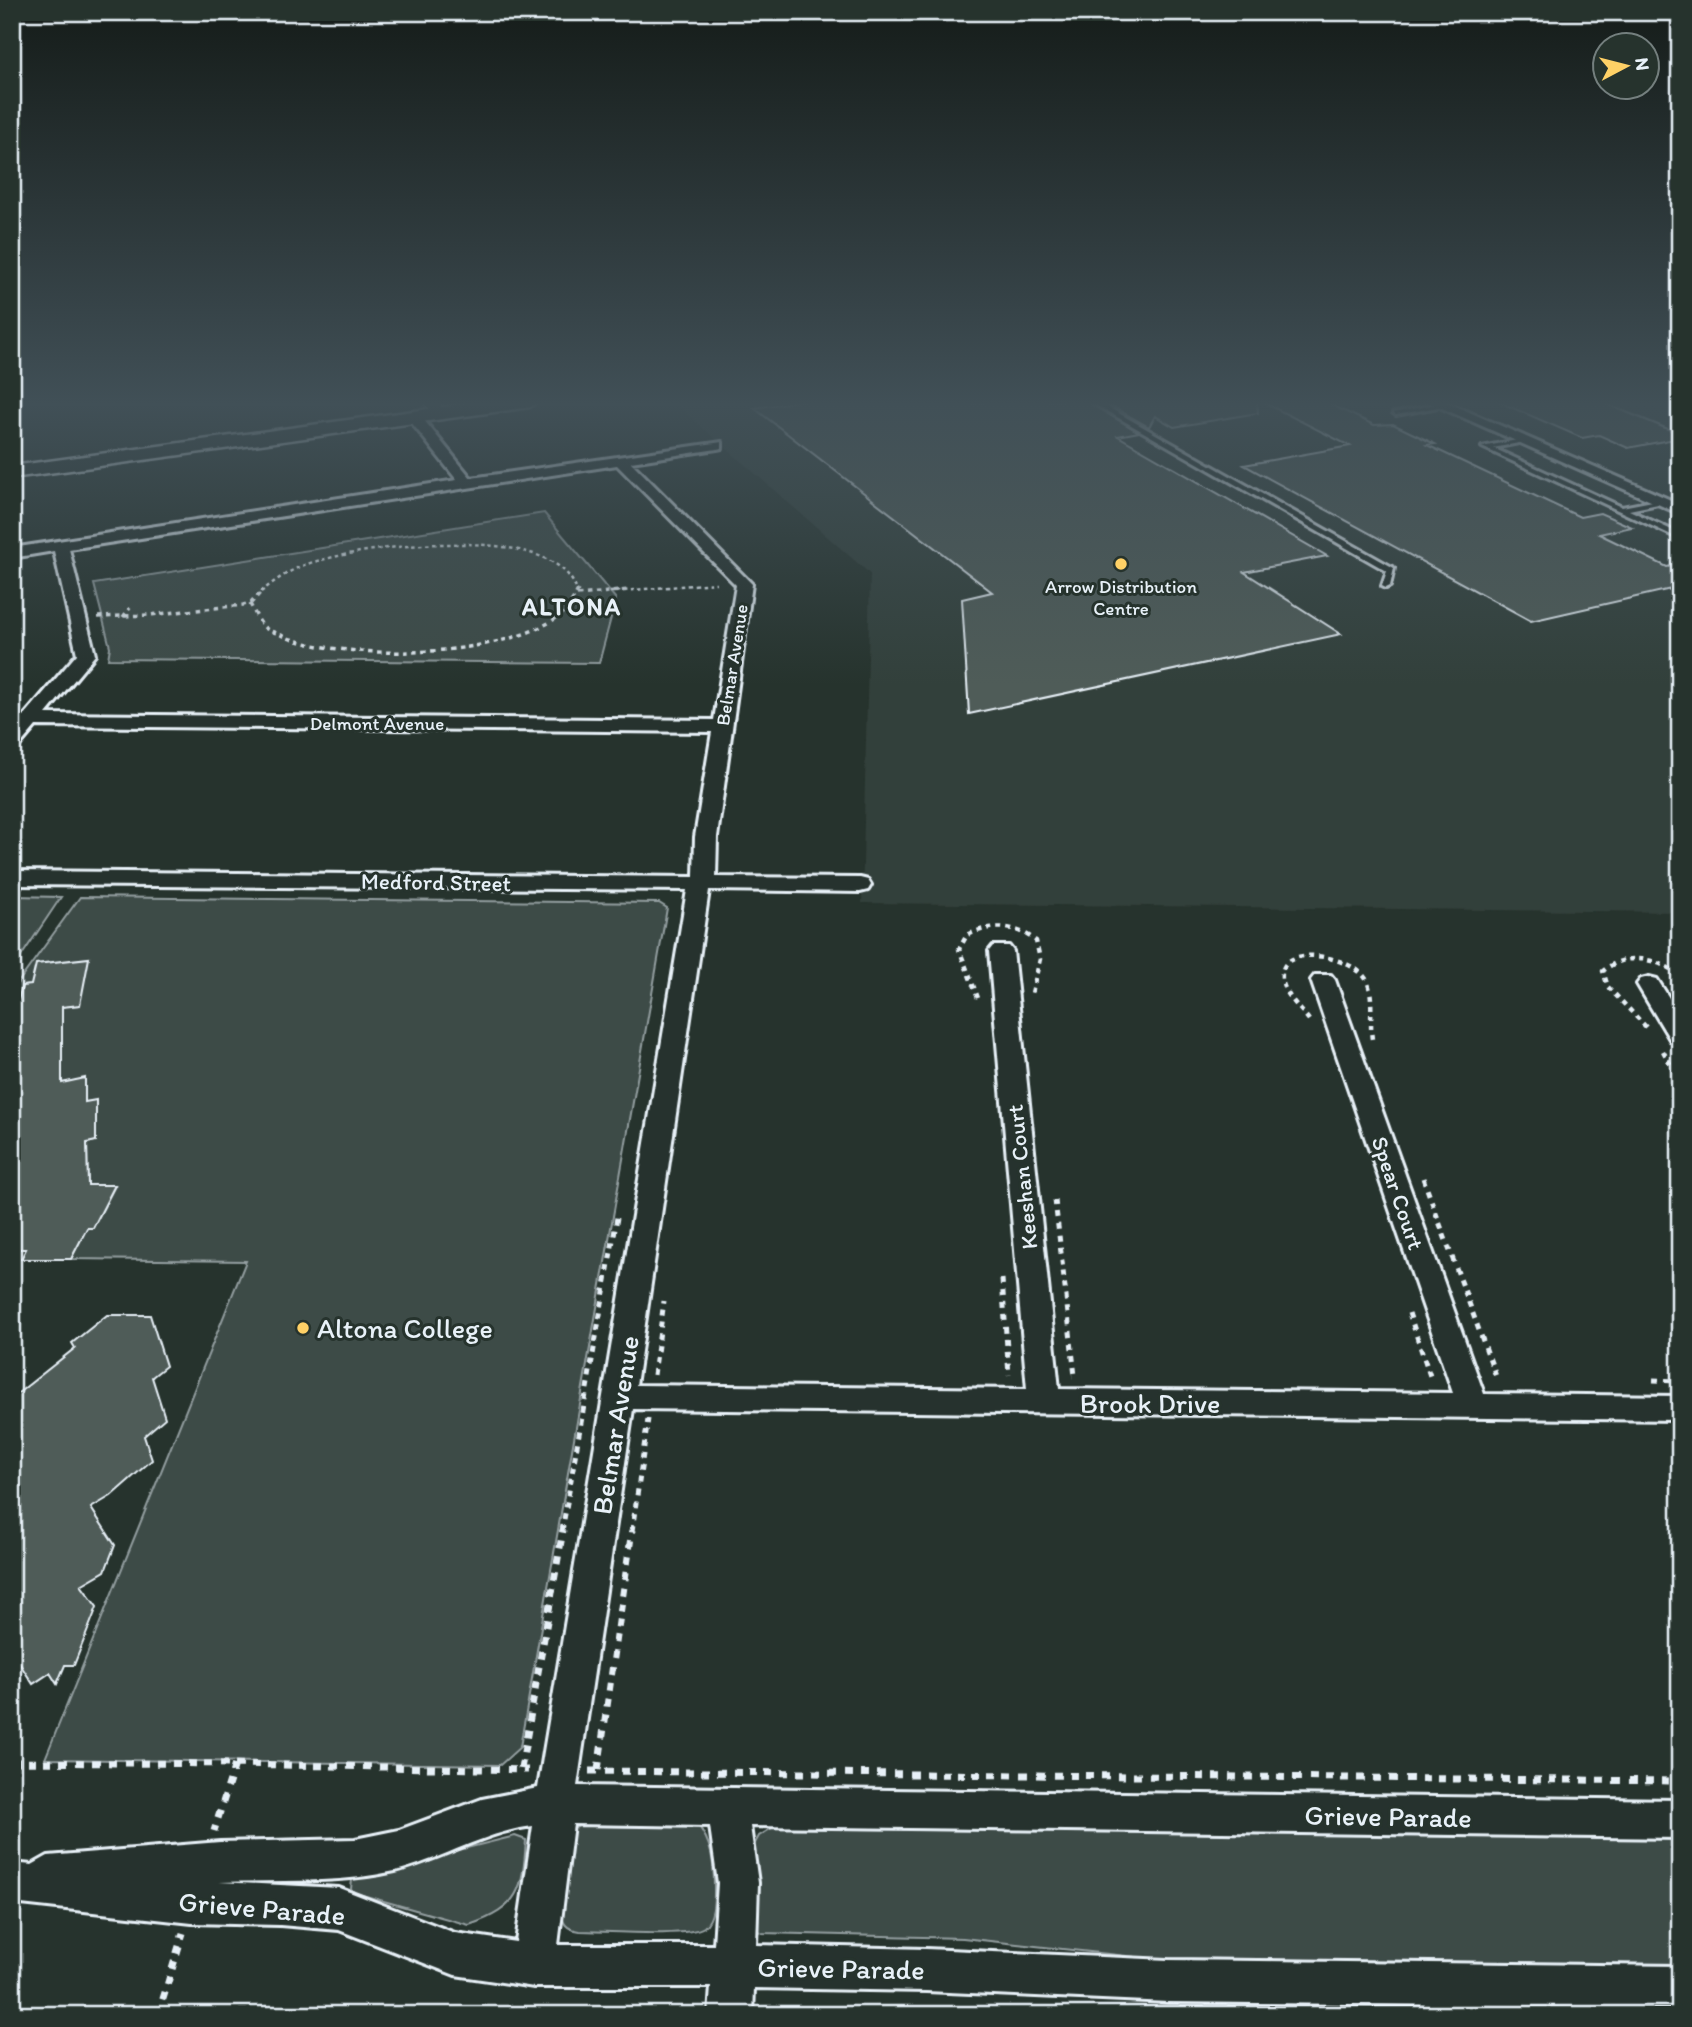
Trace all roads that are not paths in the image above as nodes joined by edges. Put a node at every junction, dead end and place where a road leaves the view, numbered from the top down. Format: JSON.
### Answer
{"nodes":[{"id":1,"x":390,"y":496,"type":"edge"},
{"id":2,"x":656,"y":496,"type":"edge"},
{"id":3,"x":1259,"y":496,"type":"edge"},
{"id":4,"x":1590,"y":496,"type":"edge"},
{"id":5,"x":1648,"y":496,"type":"edge"},
{"id":6,"x":1660,"y":501,"type":"junction"},
{"id":7,"x":1621,"y":510,"type":"junction"},
{"id":8,"x":1680,"y":510,"type":"edge"},
{"id":9,"x":1680,"y":537,"type":"edge"},
{"id":10,"x":60,"y":545,"type":"junction"},
{"id":11,"x":12,"y":553,"type":"edge"},
{"id":12,"x":1386,"y":586,"type":"dead end"},
{"id":13,"x":31,"y":720,"type":"junction"},
{"id":14,"x":723,"y":726,"type":"junction"},
{"id":15,"x":12,"y":742,"type":"edge"},
{"id":16,"x":12,"y":878,"type":"edge"},
{"id":17,"x":699,"y":884,"type":"junction"},
{"id":18,"x":860,"y":885,"type":"dead end"},
{"id":19,"x":1000,"y":951,"type":"dead end"},
{"id":20,"x":1324,"y":980,"type":"dead end"},
{"id":21,"x":1649,"y":984,"type":"dead end"},
{"id":22,"x":1680,"y":1036,"type":"edge"},
{"id":23,"x":648,"y":1385,"type":"junction"},
{"id":24,"x":1042,"y":1389,"type":"junction"},
{"id":25,"x":1472,"y":1406,"type":"junction"},
{"id":26,"x":1680,"y":1408,"type":"edge"},
{"id":27,"x":557,"y":1788,"type":"junction"},
{"id":28,"x":727,"y":1807,"type":"junction"},
{"id":29,"x":1680,"y":1819,"type":"edge"},
{"id":30,"x":12,"y":1881,"type":"edge"},
{"id":31,"x":534,"y":1966,"type":"junction"},
{"id":32,"x":734,"y":1966,"type":"junction"},
{"id":33,"x":1680,"y":1987,"type":"edge"},
{"id":34,"x":731,"y":2015,"type":"edge"}],
"edges":[{"from":1,"to":10,"type":"street"},
{"from":2,"to":14,"type":"street","name":"Belmar Avenue"},
{"from":3,"to":12,"type":"lane"},
{"from":4,"to":7,"type":"lane"},
{"from":5,"to":6,"type":"street"},
{"from":6,"to":7,"type":"lane"},
{"from":6,"to":8,"type":"street"},
{"from":7,"to":9,"type":"lane"},
{"from":10,"to":11,"type":"street"},
{"from":10,"to":13,"type":"street"},
{"from":13,"to":14,"type":"street","name":"Delmont Avenue"},
{"from":13,"to":15,"type":"street"},
{"from":14,"to":17,"type":"street","name":"Belmar Avenue"},
{"from":16,"to":17,"type":"street","name":"Medford Street"},
{"from":17,"to":18,"type":"street","name":"Medford Street"},
{"from":17,"to":23,"type":"street","name":"Belmar Avenue"},
{"from":19,"to":24,"type":"street","name":"Keeshan Court"},
{"from":20,"to":25,"type":"street","name":"Spear Court"},
{"from":21,"to":22,"type":"street"},
{"from":23,"to":24,"type":"street","name":"Brook Drive"},
{"from":23,"to":27,"type":"street","name":"Belmar Avenue"},
{"from":24,"to":25,"type":"street","name":"Brook Drive"},
{"from":25,"to":26,"type":"street","name":"Brook Drive"},
{"from":27,"to":28,"type":"street","name":"Grieve Parade"},
{"from":27,"to":30,"type":"street","name":"Grieve Parade"},
{"from":27,"to":31,"type":"street","name":"Belmar Avenue"},
{"from":28,"to":29,"type":"street","name":"Grieve Parade"},
{"from":28,"to":32,"type":"street"},
{"from":30,"to":31,"type":"street","name":"Grieve Parade"},
{"from":31,"to":32,"type":"street","name":"Grieve Parade"},
{"from":32,"to":33,"type":"street","name":"Grieve Parade"},
{"from":32,"to":34,"type":"street"}]}
